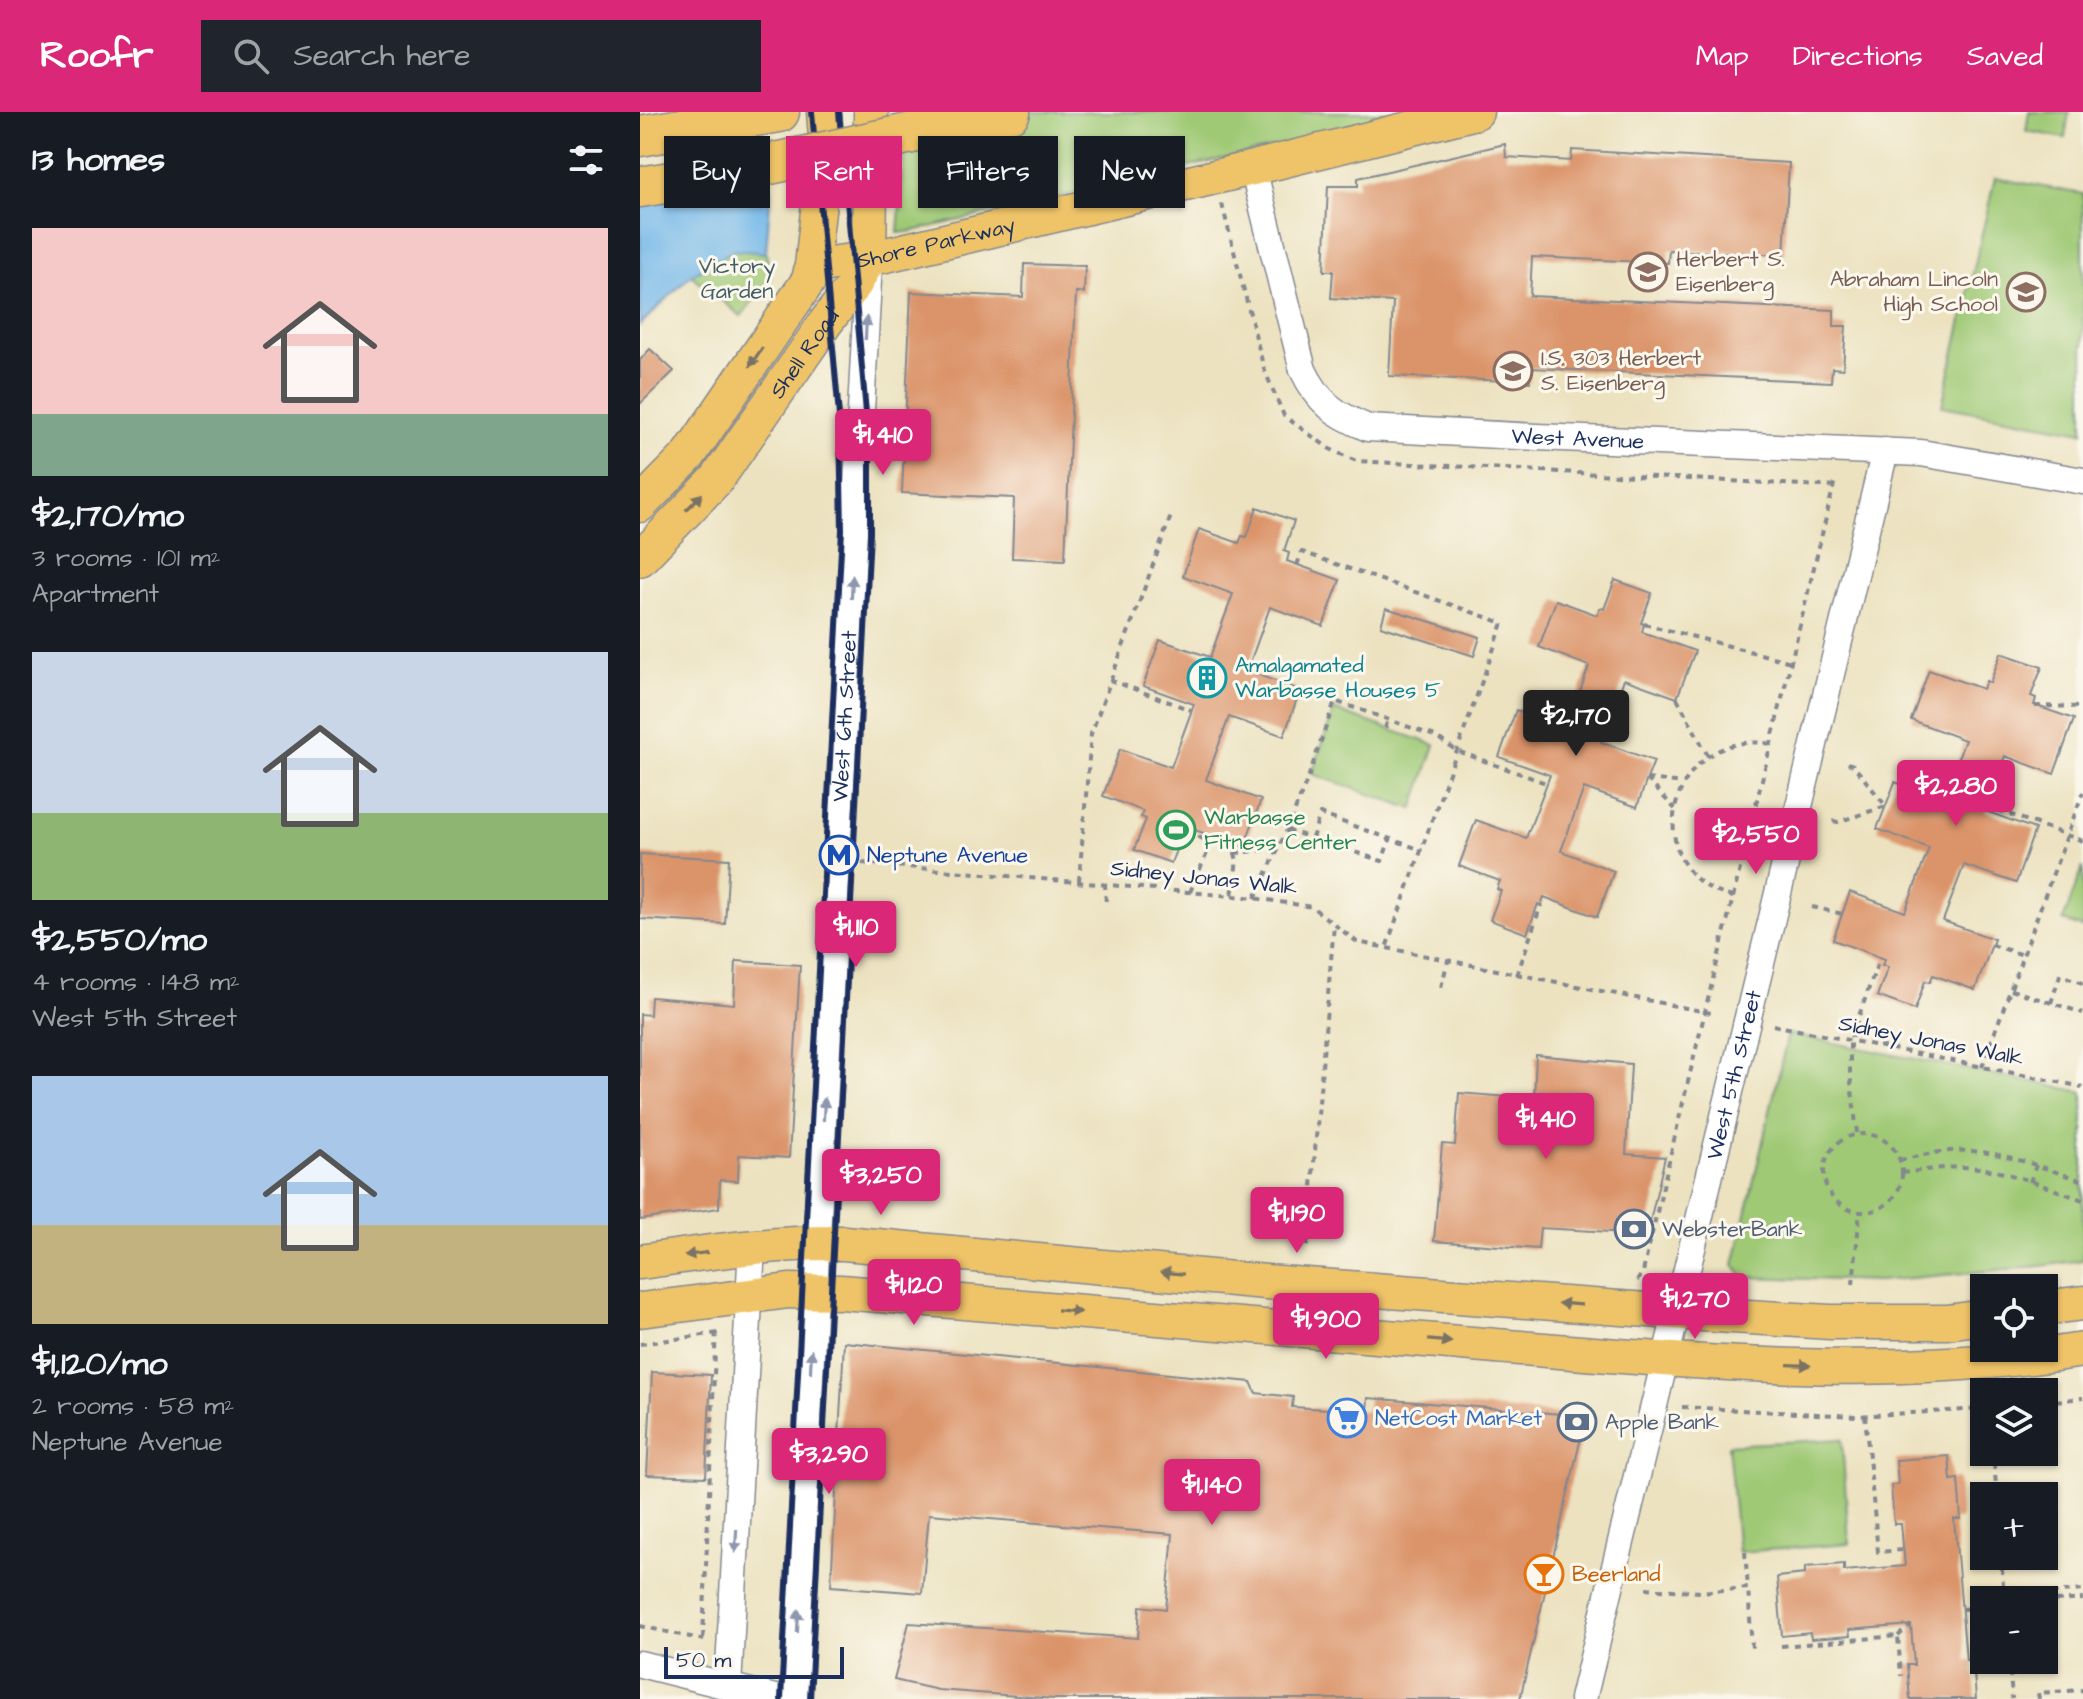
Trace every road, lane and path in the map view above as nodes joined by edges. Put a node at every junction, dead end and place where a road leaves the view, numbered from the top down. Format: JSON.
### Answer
{"nodes":[{"id":1,"x":779,"y":112,"type":"edge"},
{"id":2,"x":824,"y":112,"type":"edge"},
{"id":3,"x":871,"y":112,"type":"edge"},
{"id":4,"x":1010,"y":112,"type":"edge"},
{"id":5,"x":1476,"y":112,"type":"edge"},
{"id":6,"x":640,"y":136,"type":"edge"},
{"id":7,"x":1253,"y":168,"type":"junction"},
{"id":8,"x":640,"y":187,"type":"edge"},
{"id":9,"x":869,"y":259,"type":"junction"},
{"id":10,"x":812,"y":266,"type":"junction"},
{"id":11,"x":1885,"y":451,"type":"junction"},
{"id":12,"x":1835,"y":480,"type":"dead end"},
{"id":13,"x":2083,"y":481,"type":"edge"},
{"id":14,"x":640,"y":505,"type":"edge"},
{"id":15,"x":1172,"y":513,"type":"dead end"},
{"id":16,"x":640,"y":559,"type":"edge"},
{"id":17,"x":1297,"y":565,"type":"dead end"},
{"id":18,"x":1644,"y":624,"type":"dead end"},
{"id":19,"x":1791,"y":662,"type":"junction"},
{"id":20,"x":1110,"y":680,"type":"junction"},
{"id":21,"x":1677,"y":698,"type":"dead end"},
{"id":22,"x":2035,"y":706,"type":"dead end"},
{"id":23,"x":2083,"y":707,"type":"edge"},
{"id":24,"x":1191,"y":710,"type":"dead end"},
{"id":25,"x":1388,"y":720,"type":"junction"},
{"id":26,"x":1385,"y":728,"type":"dead end"},
{"id":27,"x":1771,"y":744,"type":"junction"},
{"id":28,"x":1457,"y":751,"type":"junction"},
{"id":29,"x":1708,"y":756,"type":"junction"},
{"id":30,"x":1847,"y":763,"type":"dead end"},
{"id":31,"x":1546,"y":783,"type":"dead end"},
{"id":32,"x":1685,"y":783,"type":"junction"},
{"id":33,"x":2083,"y":792,"type":"edge"},
{"id":34,"x":1987,"y":806,"type":"dead end"},
{"id":35,"x":1675,"y":809,"type":"junction"},
{"id":36,"x":1833,"y":821,"type":"dead end"},
{"id":37,"x":1188,"y":830,"type":"dead end"},
{"id":38,"x":1287,"y":830,"type":"junction"},
{"id":39,"x":2067,"y":835,"type":"junction"},
{"id":40,"x":1312,"y":838,"type":"junction"},
{"id":41,"x":1390,"y":839,"type":"junction"},
{"id":42,"x":2083,"y":841,"type":"edge"},
{"id":43,"x":1211,"y":844,"type":"junction"},
{"id":44,"x":1278,"y":849,"type":"junction"},
{"id":45,"x":1422,"y":850,"type":"junction"},
{"id":46,"x":1235,"y":853,"type":"junction"},
{"id":47,"x":862,"y":863,"type":"dead end"},
{"id":48,"x":1079,"y":881,"type":"junction"},
{"id":49,"x":1105,"y":883,"type":"junction"},
{"id":50,"x":1190,"y":892,"type":"junction"},
{"id":51,"x":1232,"y":896,"type":"junction"},
{"id":52,"x":1733,"y":897,"type":"junction"},
{"id":53,"x":1255,"y":898,"type":"junction"},
{"id":54,"x":1541,"y":905,"type":"dead end"},
{"id":55,"x":1106,"y":907,"type":"dead end"},
{"id":56,"x":1812,"y":907,"type":"dead end"},
{"id":57,"x":1843,"y":914,"type":"dead end"},
{"id":58,"x":1334,"y":924,"type":"junction"},
{"id":59,"x":1992,"y":945,"type":"dead end"},
{"id":60,"x":1386,"y":948,"type":"junction"},
{"id":61,"x":2023,"y":955,"type":"junction"},
{"id":62,"x":1880,"y":957,"type":"dead end"},
{"id":63,"x":1448,"y":961,"type":"junction"},
{"id":64,"x":1517,"y":975,"type":"junction"},
{"id":65,"x":2083,"y":983,"type":"edge"},
{"id":66,"x":1441,"y":987,"type":"dead end"},
{"id":67,"x":2011,"y":990,"type":"junction"},
{"id":68,"x":2051,"y":1003,"type":"junction"},
{"id":69,"x":1704,"y":1011,"type":"junction"},
{"id":70,"x":2083,"y":1013,"type":"edge"},
{"id":71,"x":1716,"y":1014,"type":"dead end"},
{"id":72,"x":1773,"y":1025,"type":"dead end"},
{"id":73,"x":1850,"y":1041,"type":"junction"},
{"id":74,"x":1982,"y":1067,"type":"junction"},
{"id":75,"x":2083,"y":1087,"type":"edge"},
{"id":76,"x":1857,"y":1134,"type":"junction"},
{"id":77,"x":1900,"y":1160,"type":"junction"},
{"id":78,"x":2036,"y":1165,"type":"junction"},
{"id":79,"x":1902,"y":1173,"type":"junction"},
{"id":80,"x":2083,"y":1181,"type":"edge"},
{"id":81,"x":2030,"y":1182,"type":"junction"},
{"id":82,"x":2083,"y":1200,"type":"edge"},
{"id":83,"x":1860,"y":1211,"type":"junction"},
{"id":84,"x":817,"y":1242,"type":"junction"},
{"id":85,"x":752,"y":1246,"type":"junction"},
{"id":86,"x":1307,"y":1246,"type":"dead end"},
{"id":87,"x":640,"y":1262,"type":"edge"},
{"id":88,"x":1637,"y":1281,"type":"dead end"},
{"id":89,"x":1853,"y":1284,"type":"dead end"},
{"id":90,"x":814,"y":1292,"type":"junction"},
{"id":91,"x":749,"y":1295,"type":"junction"},
{"id":92,"x":2083,"y":1303,"type":"edge"},
{"id":93,"x":2058,"y":1306,"type":"edge"},
{"id":94,"x":640,"y":1310,"type":"edge"},
{"id":95,"x":1676,"y":1312,"type":"junction"},
{"id":96,"x":1970,"y":1319,"type":"edge"},
{"id":97,"x":716,"y":1325,"type":"dead end"},
{"id":98,"x":724,"y":1332,"type":"dead end"},
{"id":99,"x":716,"y":1333,"type":"junction"},
{"id":100,"x":640,"y":1344,"type":"edge"},
{"id":101,"x":2083,"y":1350,"type":"edge"},
{"id":102,"x":1665,"y":1358,"type":"junction"},
{"id":103,"x":2083,"y":1398,"type":"edge"},
{"id":104,"x":2058,"y":1401,"type":"edge"},
{"id":105,"x":1682,"y":1407,"type":"dead end"},
{"id":106,"x":1970,"y":1410,"type":"edge"},
{"id":107,"x":1865,"y":1415,"type":"junction"},
{"id":108,"x":1904,"y":1550,"type":"dead end"},
{"id":109,"x":1745,"y":1552,"type":"dead end"},
{"id":110,"x":1646,"y":1588,"type":"dead end"},
{"id":111,"x":1748,"y":1588,"type":"junction"},
{"id":112,"x":2083,"y":1590,"type":"edge"},
{"id":113,"x":2058,"y":1593,"type":"edge"},
{"id":114,"x":2083,"y":1599,"type":"edge"},
{"id":115,"x":2058,"y":1601,"type":"edge"},
{"id":116,"x":1970,"y":1608,"type":"edge"},
{"id":117,"x":1962,"y":1609,"type":"dead end"},
{"id":118,"x":1911,"y":1625,"type":"dead end"},
{"id":119,"x":640,"y":1626,"type":"edge"},
{"id":120,"x":1898,"y":1636,"type":"junction"},
{"id":121,"x":1781,"y":1646,"type":"dead end"},
{"id":122,"x":1752,"y":1648,"type":"dead end"},
{"id":123,"x":640,"y":1664,"type":"edge"},
{"id":124,"x":2010,"y":1674,"type":"edge"},
{"id":125,"x":1901,"y":1676,"type":"dead end"},
{"id":126,"x":728,"y":1687,"type":"junction"},
{"id":127,"x":2083,"y":1690,"type":"edge"},
{"id":128,"x":779,"y":1699,"type":"edge"},
{"id":129,"x":795,"y":1699,"type":"edge"},
{"id":130,"x":1583,"y":1699,"type":"edge"},
{"id":131,"x":2012,"y":1699,"type":"edge"},
{"id":132,"x":2039,"y":1699,"type":"edge"}],
"edges":[{"from":1,"to":6,"type":"highway"},
{"from":2,"to":10,"type":"main road","name":"Shell Road"},
{"from":3,"to":9,"type":"main road"},
{"from":4,"to":8,"type":"highway","bridge":true},
{"from":5,"to":7,"type":"main road","name":"Shore Parkway"},
{"from":7,"to":9,"type":"main road","name":"Shore Parkway"},
{"from":7,"to":11,"type":"street","name":"West Avenue"},
{"from":9,"to":10,"type":"main road","name":"Shore Parkway"},
{"from":16,"to":9,"type":"main road","name":"Shell Road","one_way":true},
{"from":84,"to":9,"type":"street","name":"West 6th Street","one_way":true},
{"from":10,"to":14,"type":"main road","name":"Shell Road","one_way":true},
{"from":11,"to":13,"type":"street","name":"West Avenue"},
{"from":11,"to":95,"type":"street","name":"West 5th Street"},
{"from":12,"to":19,"type":"path"},
{"from":15,"to":20,"type":"path"},
{"from":17,"to":28,"type":"path"},
{"from":18,"to":19,"type":"path"},
{"from":19,"to":27,"type":"path"},
{"from":20,"to":24,"type":"path"},
{"from":20,"to":48,"type":"path"},
{"from":21,"to":29,"type":"path"},
{"from":22,"to":23,"type":"path"},
{"from":25,"to":26,"type":"path"},
{"from":25,"to":28,"type":"path"},
{"from":25,"to":38,"type":"path"},
{"from":27,"to":29,"type":"path"},
{"from":27,"to":52,"type":"path"},
{"from":28,"to":31,"type":"path"},
{"from":28,"to":45,"type":"path"},
{"from":29,"to":32,"type":"path"},
{"from":30,"to":36,"type":"path"},
{"from":32,"to":35,"type":"path"},
{"from":32,"to":35,"type":"path"},
{"from":33,"to":39,"type":"path"},
{"from":34,"to":39,"type":"path"},
{"from":35,"to":52,"type":"path"},
{"from":37,"to":43,"type":"path"},
{"from":38,"to":40,"type":"path"},
{"from":38,"to":44,"type":"path"},
{"from":39,"to":42,"type":"path"},
{"from":39,"to":61,"type":"path"},
{"from":40,"to":41,"type":"path"},
{"from":40,"to":41,"type":"path"},
{"from":41,"to":45,"type":"path"},
{"from":43,"to":46,"type":"path"},
{"from":43,"to":50,"type":"path"},
{"from":44,"to":46,"type":"path"},
{"from":44,"to":53,"type":"path"},
{"from":45,"to":60,"type":"path"},
{"from":46,"to":51,"type":"path"},
{"from":47,"to":48,"type":"path","name":"Sidney Jonas Walk"},
{"from":48,"to":49,"type":"path","name":"Sidney Jonas Walk"},
{"from":49,"to":50,"type":"path","name":"Sidney Jonas Walk"},
{"from":49,"to":55,"type":"path"},
{"from":50,"to":51,"type":"path","name":"Sidney Jonas Walk"},
{"from":51,"to":53,"type":"path","name":"Sidney Jonas Walk"},
{"from":52,"to":69,"type":"path"},
{"from":53,"to":58,"type":"path","name":"Sidney Jonas Walk"},
{"from":54,"to":64,"type":"path"},
{"from":56,"to":57,"type":"path"},
{"from":58,"to":60,"type":"path","name":"Sidney Jonas Walk"},
{"from":58,"to":86,"type":"path"},
{"from":59,"to":61,"type":"path"},
{"from":60,"to":63,"type":"path","name":"Sidney Jonas Walk"},
{"from":61,"to":67,"type":"path"},
{"from":62,"to":73,"type":"path"},
{"from":63,"to":64,"type":"path","name":"Sidney Jonas Walk"},
{"from":63,"to":66,"type":"path"},
{"from":64,"to":69,"type":"path","name":"Sidney Jonas Walk"},
{"from":65,"to":68,"type":"path"},
{"from":67,"to":68,"type":"path"},
{"from":67,"to":74,"type":"path"},
{"from":68,"to":70,"type":"path"},
{"from":69,"to":71,"type":"path","name":"Sidney Jonas Walk"},
{"from":69,"to":88,"type":"path"},
{"from":72,"to":73,"type":"path","name":"Sidney Jonas Walk"},
{"from":73,"to":74,"type":"path","name":"Sidney Jonas Walk"},
{"from":73,"to":76,"type":"path"},
{"from":74,"to":75,"type":"path","name":"Sidney Jonas Walk"},
{"from":76,"to":77,"type":"path"},
{"from":76,"to":83,"type":"path"},
{"from":77,"to":78,"type":"path"},
{"from":77,"to":79,"type":"path"},
{"from":78,"to":80,"type":"path"},
{"from":78,"to":81,"type":"path"},
{"from":79,"to":81,"type":"path"},
{"from":79,"to":83,"type":"path"},
{"from":81,"to":82,"type":"path"},
{"from":83,"to":89,"type":"path"},
{"from":84,"to":85,"type":"main road"},
{"from":84,"to":90,"type":"street","name":"West 6th Street"},
{"from":95,"to":84,"type":"main road","one_way":true},
{"from":85,"to":87,"type":"main road","one_way":true},
{"from":85,"to":91,"type":"street"},
{"from":90,"to":91,"type":"main road"},
{"from":90,"to":102,"type":"main road","one_way":true},
{"from":129,"to":90,"type":"street","name":"West 6th Street","one_way":true},
{"from":91,"to":94,"type":"main road"},
{"from":91,"to":126,"type":"street","one_way":true},
{"from":92,"to":93,"type":"main road"},
{"from":95,"to":96,"type":"main road"},
{"from":95,"to":102,"type":"street","name":"West 5th Street"},
{"from":97,"to":99,"type":"path"},
{"from":98,"to":99,"type":"path"},
{"from":99,"to":100,"type":"path"},
{"from":99,"to":119,"type":"path"},
{"from":102,"to":101,"type":"main road","one_way":true},
{"from":102,"to":130,"type":"street","name":"West 5th Street"},
{"from":103,"to":104,"type":"path"},
{"from":105,"to":107,"type":"path"},
{"from":106,"to":107,"type":"path"},
{"from":107,"to":108,"type":"path"},
{"from":109,"to":111,"type":"path"},
{"from":110,"to":111,"type":"path"},
{"from":111,"to":122,"type":"path"},
{"from":112,"to":113,"type":"path"},
{"from":114,"to":115,"type":"path"},
{"from":116,"to":117,"type":"path"},
{"from":118,"to":120,"type":"path"},
{"from":120,"to":121,"type":"path"},
{"from":120,"to":125,"type":"path"},
{"from":123,"to":126,"type":"street"},
{"from":124,"to":131,"type":"path"},
{"from":126,"to":128,"type":"street"},
{"from":127,"to":132,"type":"path"}]}
